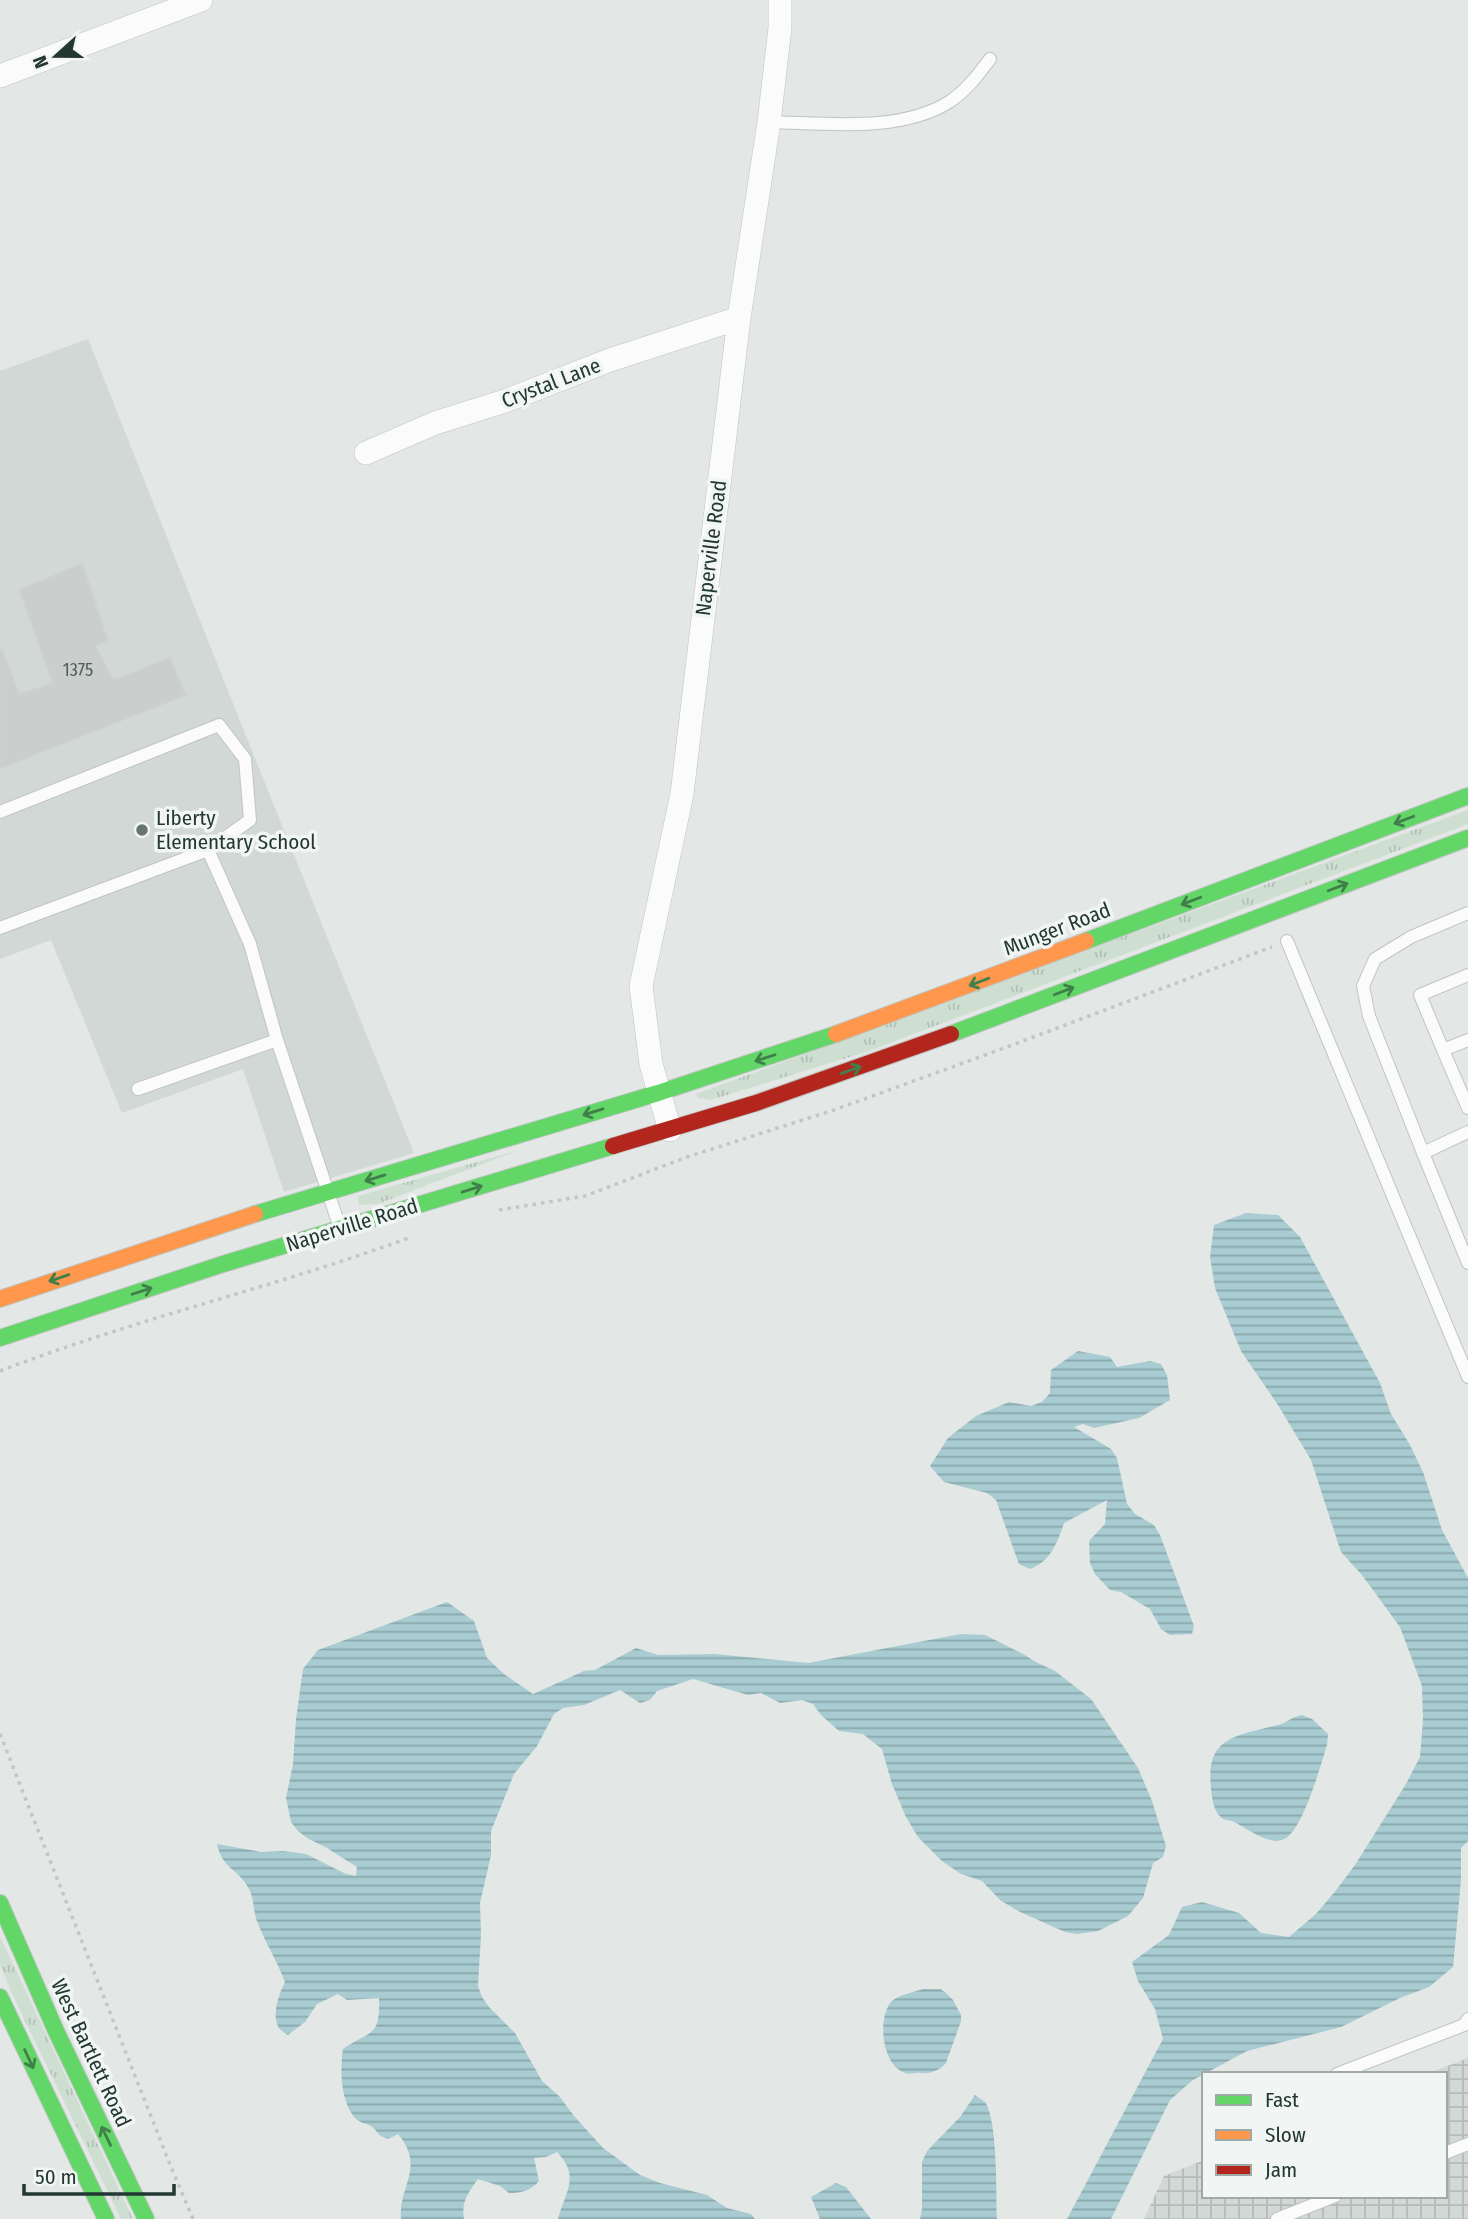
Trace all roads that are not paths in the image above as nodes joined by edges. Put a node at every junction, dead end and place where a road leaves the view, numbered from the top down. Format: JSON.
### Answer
{"nodes":[{"id":1,"x":201,"y":0,"type":"edge"},
{"id":2,"x":780,"y":0,"type":"edge"},
{"id":3,"x":990,"y":59,"type":"dead end"},
{"id":4,"x":0,"y":76,"type":"edge"},
{"id":5,"x":769,"y":122,"type":"junction"},
{"id":6,"x":738,"y":317,"type":"junction"},
{"id":7,"x":366,"y":453,"type":"dead end"},
{"id":8,"x":1468,"y":796,"type":"edge"},
{"id":9,"x":0,"y":813,"type":"edge"},
{"id":10,"x":1468,"y":838,"type":"edge"},
{"id":11,"x":208,"y":850,"type":"junction"},
{"id":12,"x":1468,"y":913,"type":"edge"},
{"id":13,"x":0,"y":928,"type":"edge"},
{"id":14,"x":1287,"y":941,"type":"dead end"},
{"id":15,"x":1468,"y":975,"type":"edge"},
{"id":16,"x":277,"y":1040,"type":"junction"},
{"id":17,"x":1468,"y":1040,"type":"edge"},
{"id":18,"x":1443,"y":1050,"type":"junction"},
{"id":19,"x":138,"y":1089,"type":"dead end"},
{"id":20,"x":658,"y":1093,"type":"junction"},
{"id":21,"x":1468,"y":1108,"type":"edge"},
{"id":22,"x":670,"y":1130,"type":"junction"},
{"id":23,"x":1468,"y":1132,"type":"edge"},
{"id":24,"x":1423,"y":1153,"type":"junction"},
{"id":25,"x":328,"y":1192,"type":"junction"},
{"id":26,"x":340,"y":1229,"type":"junction"},
{"id":27,"x":1468,"y":1263,"type":"edge"},
{"id":28,"x":0,"y":1299,"type":"edge"},
{"id":29,"x":0,"y":1338,"type":"edge"},
{"id":30,"x":1468,"y":1377,"type":"edge"},
{"id":31,"x":0,"y":1903,"type":"edge"},
{"id":32,"x":0,"y":1997,"type":"edge"},
{"id":33,"x":1468,"y":2019,"type":"edge"},
{"id":34,"x":1342,"y":2072,"type":"edge"},
{"id":35,"x":1468,"y":2144,"type":"edge"},
{"id":36,"x":1447,"y":2152,"type":"edge"},
{"id":37,"x":1330,"y":2198,"type":"edge"},
{"id":38,"x":106,"y":2219,"type":"edge"},
{"id":39,"x":146,"y":2219,"type":"edge"},
{"id":40,"x":1277,"y":2219,"type":"edge"}],
"edges":[{"from":1,"to":4,"type":"street"},
{"from":2,"to":5,"type":"street","name":"Naperville Road"},
{"from":3,"to":5,"type":"lane"},
{"from":5,"to":6,"type":"street","name":"Naperville Road"},
{"from":6,"to":7,"type":"street","name":"Crystal Lane"},
{"from":6,"to":20,"type":"street","name":"Naperville Road"},
{"from":8,"to":20,"type":"street","name":"Munger Road","one_way":true},
{"from":9,"to":11,"type":"lane"},
{"from":22,"to":10,"type":"street","one_way":true},
{"from":11,"to":13,"type":"lane"},
{"from":11,"to":16,"type":"lane"},
{"from":12,"to":24,"type":"lane"},
{"from":14,"to":30,"type":"lane"},
{"from":15,"to":18,"type":"lane"},
{"from":16,"to":19,"type":"lane"},
{"from":16,"to":25,"type":"lane"},
{"from":17,"to":18,"type":"lane"},
{"from":18,"to":21,"type":"lane"},
{"from":20,"to":22,"type":"street","name":"Naperville Road"},
{"from":20,"to":25,"type":"street","name":"Naperville Road","one_way":true},
{"from":26,"to":22,"type":"street","name":"Naperville Road","one_way":true},
{"from":23,"to":24,"type":"lane"},
{"from":24,"to":27,"type":"lane"},
{"from":25,"to":26,"type":"lane"},
{"from":25,"to":28,"type":"street","name":"Naperville Road","one_way":true},
{"from":29,"to":26,"type":"street","name":"Naperville Road","one_way":true},
{"from":39,"to":31,"type":"street","name":"West Bartlett Road","one_way":true},
{"from":32,"to":38,"type":"street","one_way":true},
{"from":33,"to":34,"type":"lane"},
{"from":35,"to":36,"type":"lane"},
{"from":37,"to":40,"type":"lane"}]}
